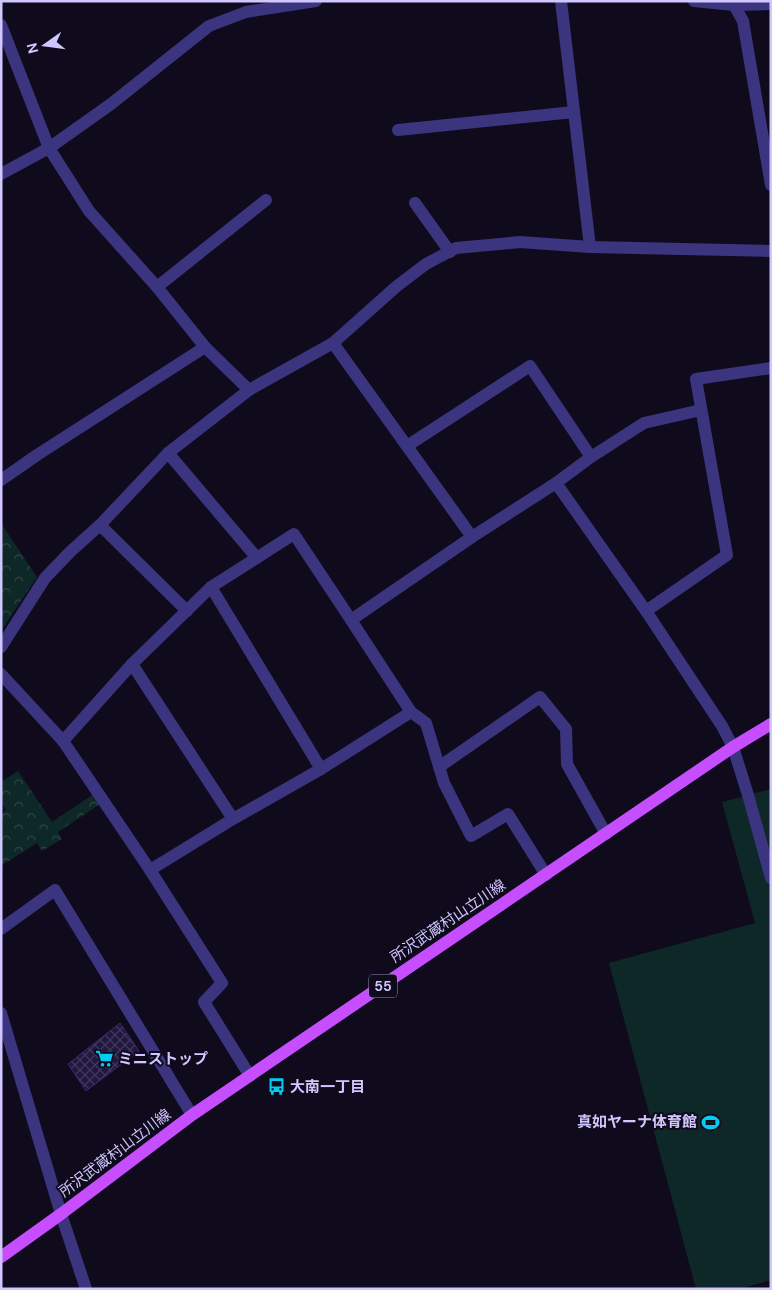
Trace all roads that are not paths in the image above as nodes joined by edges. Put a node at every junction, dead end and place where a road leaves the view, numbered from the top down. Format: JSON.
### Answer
{"nodes":[{"id":1,"x":316,"y":1,"type":"edge"},
{"id":2,"x":561,"y":1,"type":"edge"},
{"id":3,"x":694,"y":1,"type":"edge"},
{"id":4,"x":771,"y":4,"type":"edge"},
{"id":5,"x":734,"y":5,"type":"junction"},
{"id":6,"x":1,"y":25,"type":"edge"},
{"id":7,"x":574,"y":112,"type":"junction"},
{"id":8,"x":398,"y":130,"type":"dead end"},
{"id":9,"x":49,"y":148,"type":"junction"},
{"id":10,"x":1,"y":174,"type":"edge"},
{"id":11,"x":771,"y":185,"type":"edge"},
{"id":12,"x":266,"y":200,"type":"dead end"},
{"id":13,"x":415,"y":203,"type":"dead end"},
{"id":14,"x":590,"y":247,"type":"junction"},
{"id":15,"x":771,"y":251,"type":"edge"},
{"id":16,"x":450,"y":252,"type":"junction"},
{"id":17,"x":156,"y":287,"type":"junction"},
{"id":18,"x":333,"y":343,"type":"junction"},
{"id":19,"x":205,"y":347,"type":"junction"},
{"id":20,"x":771,"y":368,"type":"edge"},
{"id":21,"x":249,"y":390,"type":"junction"},
{"id":22,"x":701,"y":410,"type":"junction"},
{"id":23,"x":407,"y":446,"type":"junction"},
{"id":24,"x":168,"y":453,"type":"junction"},
{"id":25,"x":591,"y":457,"type":"junction"},
{"id":26,"x":1,"y":480,"type":"edge"},
{"id":27,"x":556,"y":483,"type":"junction"},
{"id":28,"x":100,"y":525,"type":"junction"},
{"id":29,"x":472,"y":537,"type":"junction"},
{"id":30,"x":257,"y":558,"type":"junction"},
{"id":31,"x":211,"y":587,"type":"junction"},
{"id":32,"x":187,"y":611,"type":"junction"},
{"id":33,"x":646,"y":611,"type":"junction"},
{"id":34,"x":351,"y":620,"type":"junction"},
{"id":35,"x":1,"y":647,"type":"edge"},
{"id":36,"x":132,"y":664,"type":"junction"},
{"id":37,"x":1,"y":674,"type":"edge"},
{"id":38,"x":411,"y":712,"type":"junction"},
{"id":39,"x":771,"y":724,"type":"edge"},
{"id":40,"x":63,"y":741,"type":"junction"},
{"id":41,"x":733,"y":747,"type":"junction"},
{"id":42,"x":439,"y":767,"type":"junction"},
{"id":43,"x":321,"y":769,"type":"junction"},
{"id":44,"x":233,"y":819,"type":"junction"},
{"id":45,"x":606,"y":834,"type":"junction"},
{"id":46,"x":150,"y":870,"type":"junction"},
{"id":47,"x":546,"y":875,"type":"junction"},
{"id":48,"x":771,"y":878,"type":"edge"},
{"id":49,"x":1,"y":928,"type":"edge"},
{"id":50,"x":1,"y":1013,"type":"edge"},
{"id":51,"x":250,"y":1076,"type":"junction"},
{"id":52,"x":192,"y":1115,"type":"junction"},
{"id":53,"x":61,"y":1214,"type":"junction"},
{"id":54,"x":1,"y":1257,"type":"edge"},
{"id":55,"x":86,"y":1289,"type":"edge"}],
"edges":[{"from":1,"to":9,"type":"street"},
{"from":2,"to":7,"type":"street"},
{"from":3,"to":5,"type":"street"},
{"from":4,"to":5,"type":"street"},
{"from":5,"to":11,"type":"street"},
{"from":6,"to":9,"type":"street"},
{"from":7,"to":8,"type":"street"},
{"from":7,"to":14,"type":"street"},
{"from":9,"to":10,"type":"street"},
{"from":9,"to":17,"type":"street"},
{"from":12,"to":17,"type":"street"},
{"from":13,"to":16,"type":"street"},
{"from":14,"to":15,"type":"street"},
{"from":14,"to":16,"type":"street"},
{"from":16,"to":18,"type":"street"},
{"from":17,"to":19,"type":"street"},
{"from":18,"to":21,"type":"street"},
{"from":18,"to":23,"type":"street"},
{"from":19,"to":21,"type":"street"},
{"from":19,"to":26,"type":"street"},
{"from":20,"to":22,"type":"street"},
{"from":21,"to":24,"type":"street"},
{"from":22,"to":25,"type":"street"},
{"from":22,"to":33,"type":"street"},
{"from":23,"to":25,"type":"street"},
{"from":23,"to":29,"type":"street"},
{"from":24,"to":28,"type":"street"},
{"from":24,"to":30,"type":"street"},
{"from":25,"to":27,"type":"street"},
{"from":27,"to":29,"type":"street"},
{"from":27,"to":33,"type":"street"},
{"from":28,"to":32,"type":"street"},
{"from":28,"to":35,"type":"street"},
{"from":29,"to":34,"type":"street"},
{"from":30,"to":31,"type":"street"},
{"from":30,"to":34,"type":"street"},
{"from":31,"to":32,"type":"street"},
{"from":31,"to":43,"type":"street"},
{"from":32,"to":36,"type":"street"},
{"from":33,"to":41,"type":"street"},
{"from":34,"to":38,"type":"street"},
{"from":36,"to":40,"type":"street"},
{"from":36,"to":44,"type":"street"},
{"from":37,"to":40,"type":"street"},
{"from":38,"to":42,"type":"street"},
{"from":38,"to":43,"type":"street"},
{"from":39,"to":41,"type":"main road","name":"所沢武蔵村山立川線","number":"55"},
{"from":40,"to":46,"type":"street"},
{"from":41,"to":45,"type":"main road","name":"所沢武蔵村山立川線","number":"55"},
{"from":41,"to":48,"type":"street"},
{"from":42,"to":45,"type":"street"},
{"from":42,"to":47,"type":"street"},
{"from":43,"to":44,"type":"street"},
{"from":44,"to":46,"type":"street"},
{"from":45,"to":47,"type":"main road","name":"所沢武蔵村山立川線","number":"55"},
{"from":46,"to":51,"type":"street"},
{"from":47,"to":51,"type":"main road","name":"所沢武蔵村山立川線","number":"55"},
{"from":49,"to":52,"type":"street"},
{"from":50,"to":53,"type":"street"},
{"from":51,"to":52,"type":"main road","name":"所沢武蔵村山立川線","number":"55"},
{"from":52,"to":53,"type":"main road","name":"所沢武蔵村山立川線","number":"55"},
{"from":53,"to":54,"type":"main road","name":"所沢武蔵村山立川線","number":"55"},
{"from":53,"to":55,"type":"street"}]}
